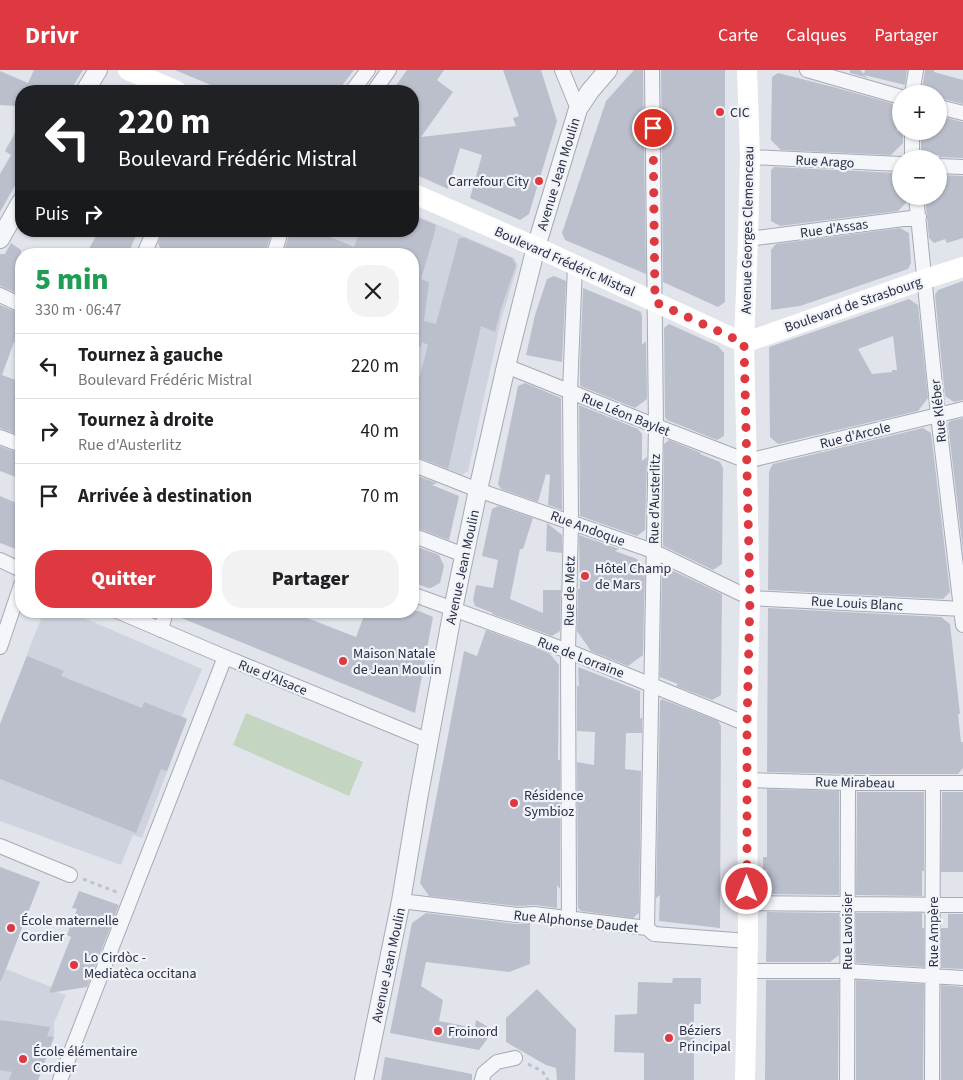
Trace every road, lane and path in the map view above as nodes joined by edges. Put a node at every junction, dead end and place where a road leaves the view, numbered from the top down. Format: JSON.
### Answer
{"nodes":[{"id":1,"x":98,"y":70,"type":"edge"},
{"id":2,"x":128,"y":70,"type":"edge"},
{"id":3,"x":368,"y":70,"type":"edge"},
{"id":4,"x":389,"y":70,"type":"edge"},
{"id":5,"x":562,"y":70,"type":"edge"},
{"id":6,"x":608,"y":70,"type":"edge"},
{"id":7,"x":652,"y":70,"type":"edge"},
{"id":8,"x":747,"y":70,"type":"edge"},
{"id":9,"x":807,"y":70,"type":"edge"},
{"id":10,"x":916,"y":70,"type":"edge"},
{"id":11,"x":845,"y":75,"type":"edge"},
{"id":12,"x":89,"y":85,"type":"edge"},
{"id":13,"x":164,"y":85,"type":"edge"},
{"id":14,"x":357,"y":85,"type":"edge"},
{"id":15,"x":378,"y":85,"type":"edge"},
{"id":16,"x":914,"y":85,"type":"edge"},
{"id":17,"x":892,"y":93,"type":"edge"},
{"id":18,"x":947,"y":109,"type":"edge"},
{"id":19,"x":578,"y":110,"type":"junction"},
{"id":20,"x":963,"y":113,"type":"edge"},
{"id":21,"x":750,"y":157,"type":"junction"},
{"id":22,"x":892,"y":164,"type":"edge"},
{"id":23,"x":947,"y":166,"type":"edge"},
{"id":24,"x":963,"y":167,"type":"edge"},
{"id":25,"x":419,"y":196,"type":"edge"},
{"id":26,"x":917,"y":205,"type":"edge"},
{"id":27,"x":15,"y":213,"type":"edge"},
{"id":28,"x":919,"y":217,"type":"junction"},
{"id":29,"x":0,"y":239,"type":"edge"},
{"id":30,"x":748,"y":239,"type":"junction"},
{"id":31,"x":536,"y":247,"type":"junction"},
{"id":32,"x":575,"y":265,"type":"junction"},
{"id":33,"x":963,"y":267,"type":"edge"},
{"id":34,"x":925,"y":279,"type":"junction"},
{"id":35,"x":0,"y":296,"type":"edge"},
{"id":36,"x":15,"y":302,"type":"edge"},
{"id":37,"x":655,"y":302,"type":"junction"},
{"id":38,"x":744,"y":343,"type":"junction"},
{"id":39,"x":506,"y":366,"type":"junction"},
{"id":40,"x":570,"y":391,"type":"junction"},
{"id":41,"x":963,"y":409,"type":"edge"},
{"id":42,"x":938,"y":415,"type":"junction"},
{"id":43,"x":656,"y":426,"type":"junction"},
{"id":44,"x":0,"y":437,"type":"edge"},
{"id":45,"x":15,"y":443,"type":"edge"},
{"id":46,"x":747,"y":460,"type":"junction"},
{"id":47,"x":419,"y":467,"type":"edge"},
{"id":48,"x":478,"y":490,"type":"junction"},
{"id":49,"x":571,"y":522,"type":"junction"},
{"id":50,"x":419,"y":538,"type":"edge"},
{"id":51,"x":653,"y":551,"type":"junction"},
{"id":52,"x":464,"y":555,"type":"junction"},
{"id":53,"x":0,"y":560,"type":"edge"},
{"id":54,"x":15,"y":567,"type":"edge"},
{"id":55,"x":419,"y":597,"type":"edge"},
{"id":56,"x":750,"y":598,"type":"junction"},
{"id":57,"x":15,"y":603,"type":"edge"},
{"id":58,"x":962,"y":608,"type":"edge"},
{"id":59,"x":453,"y":609,"type":"junction"},
{"id":60,"x":133,"y":618,"type":"edge"},
{"id":61,"x":164,"y":618,"type":"edge"},
{"id":62,"x":963,"y":625,"type":"edge"},
{"id":63,"x":161,"y":630,"type":"junction"},
{"id":64,"x":0,"y":647,"type":"edge"},
{"id":65,"x":568,"y":651,"type":"junction"},
{"id":66,"x":225,"y":657,"type":"junction"},
{"id":67,"x":652,"y":685,"type":"junction"},
{"id":68,"x":747,"y":724,"type":"junction"},
{"id":69,"x":429,"y":741,"type":"junction"},
{"id":70,"x":747,"y":780,"type":"junction"},
{"id":71,"x":848,"y":783,"type":"junction"},
{"id":72,"x":963,"y":783,"type":"edge"},
{"id":73,"x":933,"y":784,"type":"junction"},
{"id":74,"x":0,"y":846,"type":"edge"},
{"id":75,"x":70,"y":875,"type":"joint"},
{"id":76,"x":131,"y":898,"type":"junction"},
{"id":77,"x":401,"y":901,"type":"junction"},
{"id":78,"x":748,"y":903,"type":"junction"},
{"id":79,"x":847,"y":903,"type":"junction"},
{"id":80,"x":933,"y":904,"type":"junction"},
{"id":81,"x":963,"y":904,"type":"edge"},
{"id":82,"x":569,"y":918,"type":"junction"},
{"id":83,"x":647,"y":928,"type":"junction"},
{"id":84,"x":748,"y":941,"type":"junction"},
{"id":85,"x":747,"y":971,"type":"junction"},
{"id":86,"x":847,"y":971,"type":"junction"},
{"id":87,"x":933,"y":975,"type":"junction"},
{"id":88,"x":963,"y":978,"type":"edge"},
{"id":89,"x":515,"y":1058,"type":"joint"},
{"id":90,"x":60,"y":1080,"type":"edge"},
{"id":91,"x":364,"y":1080,"type":"edge"},
{"id":92,"x":482,"y":1080,"type":"edge"},
{"id":93,"x":548,"y":1080,"type":"edge"},
{"id":94,"x":744,"y":1080,"type":"edge"},
{"id":95,"x":847,"y":1080,"type":"edge"},
{"id":96,"x":932,"y":1080,"type":"edge"}],
"edges":[{"from":1,"to":12,"type":"street"},
{"from":2,"to":13,"type":"main road"},
{"from":3,"to":14,"type":"street"},
{"from":4,"to":15,"type":"street"},
{"from":5,"to":19,"type":"street"},
{"from":6,"to":19,"type":"street","name":"Avenue Jean Moulin"},
{"from":7,"to":37,"type":"street","name":"Rue d'Austerlitz"},
{"from":8,"to":21,"type":"main road","name":"Avenue Georges Clemenceau"},
{"from":9,"to":11,"type":"street"},
{"from":10,"to":16,"type":"street"},
{"from":11,"to":17,"type":"street"},
{"from":18,"to":20,"type":"street"},
{"from":19,"to":31,"type":"street","name":"Avenue Jean Moulin"},
{"from":21,"to":22,"type":"street","name":"Rue Arago"},
{"from":21,"to":30,"type":"main road","name":"Avenue Georges Clemenceau"},
{"from":23,"to":24,"type":"street"},
{"from":25,"to":31,"type":"main road","name":"Boulevard Frédéric Mistral"},
{"from":26,"to":28,"type":"street","name":"Rue Kléber"},
{"from":27,"to":29,"type":"street"},
{"from":28,"to":30,"type":"street","name":"Rue d'Assas"},
{"from":28,"to":34,"type":"street","name":"Rue Kléber"},
{"from":30,"to":38,"type":"main road","name":"Avenue Georges Clemenceau"},
{"from":31,"to":32,"type":"main road","name":"Boulevard Frédéric Mistral"},
{"from":31,"to":39,"type":"street","name":"Avenue Jean Moulin"},
{"from":32,"to":37,"type":"main road","name":"Boulevard Frédéric Mistral"},
{"from":32,"to":40,"type":"street","name":"Rue de Metz"},
{"from":33,"to":34,"type":"main road","name":"Boulevard de Strasbourg"},
{"from":34,"to":38,"type":"main road","name":"Boulevard de Strasbourg"},
{"from":34,"to":42,"type":"street","name":"Rue Kléber"},
{"from":35,"to":36,"type":"street"},
{"from":37,"to":38,"type":"main road","name":"Boulevard Frédéric Mistral"},
{"from":37,"to":43,"type":"street","name":"Rue d'Austerlitz"},
{"from":38,"to":46,"type":"main road","name":"Avenue Georges Clemenceau"},
{"from":39,"to":40,"type":"street","name":"Rue Léon Baylet"},
{"from":39,"to":48,"type":"street","name":"Avenue Jean Moulin"},
{"from":40,"to":43,"type":"street","name":"Rue Léon Baylet"},
{"from":40,"to":49,"type":"street","name":"Rue de Metz"},
{"from":41,"to":42,"type":"street","name":"Rue d'Arcole"},
{"from":42,"to":46,"type":"street","name":"Rue d'Arcole"},
{"from":42,"to":58,"type":"street","name":"Rue Kléber"},
{"from":43,"to":46,"type":"street","name":"Rue Léon Baylet"},
{"from":43,"to":51,"type":"street","name":"Rue d'Austerlitz"},
{"from":44,"to":45,"type":"street"},
{"from":46,"to":56,"type":"main road","name":"Avenue Georges Clemenceau"},
{"from":47,"to":48,"type":"street","name":"Rue Andoque"},
{"from":48,"to":49,"type":"street","name":"Rue Andoque"},
{"from":48,"to":52,"type":"street","name":"Avenue Jean Moulin"},
{"from":49,"to":51,"type":"street","name":"Rue Andoque"},
{"from":49,"to":65,"type":"street","name":"Rue de Metz"},
{"from":50,"to":52,"type":"street"},
{"from":51,"to":56,"type":"street","name":"Rue Andoque"},
{"from":51,"to":67,"type":"street","name":"Rue d'Austerlitz"},
{"from":52,"to":59,"type":"street","name":"Avenue Jean Moulin"},
{"from":53,"to":54,"type":"street"},
{"from":55,"to":59,"type":"street","name":"Rue de Lorraine"},
{"from":56,"to":58,"type":"street","name":"Rue Louis Blanc"},
{"from":56,"to":68,"type":"main road","name":"Avenue Georges Clemenceau"},
{"from":57,"to":64,"type":"street"},
{"from":58,"to":62,"type":"street","name":"Rue Kléber"},
{"from":59,"to":65,"type":"street","name":"Rue de Lorraine"},
{"from":59,"to":69,"type":"street","name":"Avenue Jean Moulin"},
{"from":60,"to":63,"type":"street","name":"Rue d'Alsace"},
{"from":61,"to":63,"type":"street"},
{"from":63,"to":66,"type":"street","name":"Rue d'Alsace"},
{"from":65,"to":67,"type":"street","name":"Rue de Lorraine"},
{"from":65,"to":82,"type":"street","name":"Rue de Metz"},
{"from":66,"to":69,"type":"street","name":"Rue d'Alsace"},
{"from":66,"to":76,"type":"street"},
{"from":67,"to":68,"type":"street","name":"Rue de Lorraine"},
{"from":67,"to":83,"type":"street","name":"Rue d'Austerlitz"},
{"from":68,"to":70,"type":"main road","name":"Avenue Georges Clemenceau"},
{"from":69,"to":77,"type":"street","name":"Avenue Jean Moulin"},
{"from":70,"to":71,"type":"street","name":"Rue Mirabeau"},
{"from":70,"to":78,"type":"main road","name":"Avenue Georges Clemenceau"},
{"from":71,"to":73,"type":"street","name":"Rue Mirabeau"},
{"from":71,"to":79,"type":"street","name":"Rue Lavoisier"},
{"from":72,"to":73,"type":"street","name":"Rue Mirabeau"},
{"from":73,"to":80,"type":"street","name":"Rue Ampère"},
{"from":74,"to":75,"type":"street"},
{"from":75,"to":76,"type":"path"},
{"from":76,"to":90,"type":"street"},
{"from":77,"to":82,"type":"street","name":"Rue Alphonse Daudet"},
{"from":77,"to":91,"type":"street","name":"Avenue Jean Moulin"},
{"from":78,"to":79,"type":"street"},
{"from":78,"to":84,"type":"main road","name":"Avenue Georges Clemenceau"},
{"from":79,"to":80,"type":"street"},
{"from":79,"to":86,"type":"street","name":"Rue Lavoisier"},
{"from":80,"to":81,"type":"street"},
{"from":80,"to":87,"type":"street","name":"Rue Ampère"},
{"from":82,"to":83,"type":"street","name":"Rue Alphonse Daudet"},
{"from":83,"to":84,"type":"street","name":"Rue Alphonse Daudet"},
{"from":84,"to":85,"type":"main road","name":"Avenue Georges Clemenceau"},
{"from":85,"to":86,"type":"street"},
{"from":85,"to":94,"type":"main road","name":"Avenue Georges Clemenceau"},
{"from":86,"to":87,"type":"street"},
{"from":86,"to":95,"type":"street","name":"Rue Lavoisier"},
{"from":87,"to":88,"type":"street"},
{"from":87,"to":96,"type":"street","name":"Rue Ampère"},
{"from":89,"to":92,"type":"street"},
{"from":89,"to":93,"type":"path"}]}
